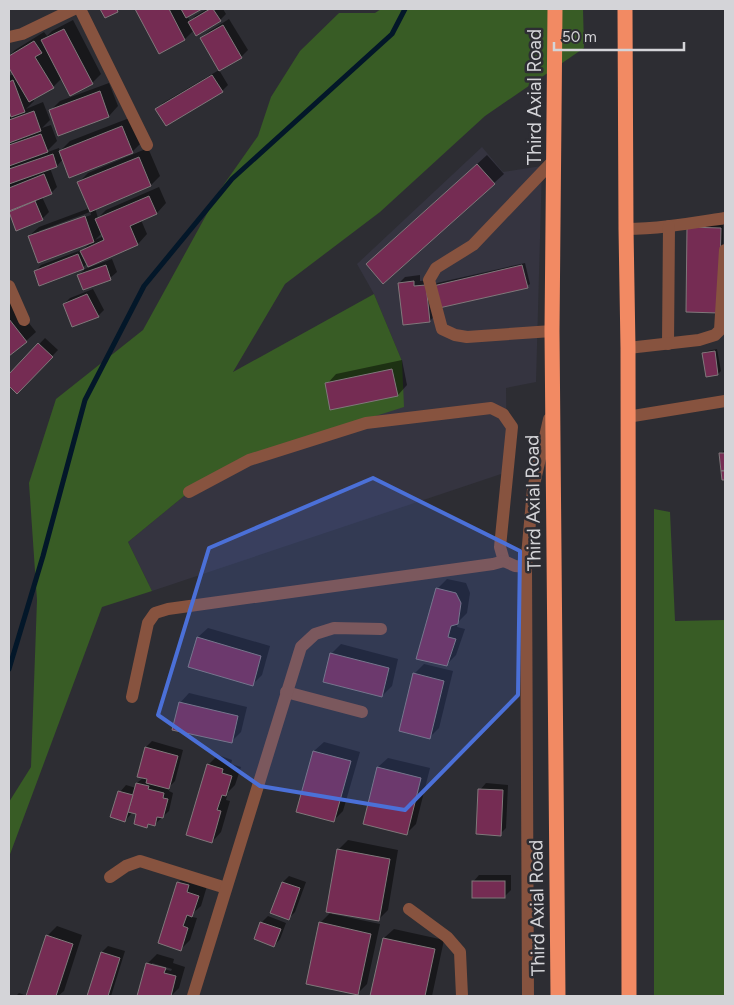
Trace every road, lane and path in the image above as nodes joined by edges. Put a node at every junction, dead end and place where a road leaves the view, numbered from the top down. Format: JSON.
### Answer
{"nodes":[{"id":1,"x":74,"y":9,"type":"edge"},
{"id":2,"x":80,"y":9,"type":"edge"},
{"id":3,"x":555,"y":9,"type":"edge"},
{"id":4,"x":625,"y":9,"type":"edge"},
{"id":5,"x":9,"y":37,"type":"edge"},
{"id":6,"x":147,"y":145,"type":"dead end"},
{"id":7,"x":554,"y":160,"type":"junction"},
{"id":8,"x":725,"y":218,"type":"edge"},
{"id":9,"x":669,"y":226,"type":"junction"},
{"id":10,"x":626,"y":229,"type":"junction"},
{"id":11,"x":725,"y":250,"type":"edge"},
{"id":12,"x":9,"y":286,"type":"edge"},
{"id":13,"x":24,"y":320,"type":"dead end"},
{"id":14,"x":552,"y":331,"type":"junction"},
{"id":15,"x":668,"y":344,"type":"junction"},
{"id":16,"x":628,"y":348,"type":"junction"},
{"id":17,"x":725,"y":402,"type":"edge"},
{"id":18,"x":552,"y":404,"type":"junction"},
{"id":19,"x":628,"y":417,"type":"junction"},
{"id":20,"x":189,"y":492,"type":"dead end"},
{"id":21,"x":504,"y":561,"type":"junction"},
{"id":22,"x":526,"y":567,"type":"junction"},
{"id":23,"x":381,"y":629,"type":"dead end"},
{"id":24,"x":286,"y":692,"type":"junction"},
{"id":25,"x":132,"y":697,"type":"dead end"},
{"id":26,"x":362,"y":712,"type":"dead end"},
{"id":27,"x":110,"y":877,"type":"dead end"},
{"id":28,"x":226,"y":888,"type":"junction"},
{"id":29,"x":409,"y":909,"type":"dead end"},
{"id":30,"x":194,"y":996,"type":"edge"},
{"id":31,"x":462,"y":996,"type":"edge"},
{"id":32,"x":528,"y":996,"type":"edge"},
{"id":33,"x":558,"y":996,"type":"edge"},
{"id":34,"x":629,"y":996,"type":"edge"}],
"edges":[{"from":1,"to":5,"type":"street"},
{"from":2,"to":6,"type":"street"},
{"from":3,"to":7,"type":"highway","name":"Third Axial Road"},
{"from":4,"to":10,"type":"highway"},
{"from":7,"to":14,"type":"highway","name":"Third Axial Road"},
{"from":7,"to":14,"type":"street"},
{"from":8,"to":9,"type":"street"},
{"from":9,"to":10,"type":"street"},
{"from":9,"to":15,"type":"street"},
{"from":10,"to":16,"type":"highway"},
{"from":11,"to":15,"type":"street"},
{"from":12,"to":13,"type":"street"},
{"from":14,"to":18,"type":"highway","name":"Third Axial Road"},
{"from":15,"to":16,"type":"street"},
{"from":16,"to":19,"type":"highway"},
{"from":17,"to":19,"type":"street"},
{"from":18,"to":22,"type":"street"},
{"from":18,"to":33,"type":"highway","name":"Third Axial Road"},
{"from":19,"to":34,"type":"highway"},
{"from":20,"to":21,"type":"street"},
{"from":21,"to":22,"type":"street"},
{"from":21,"to":25,"type":"street"},
{"from":22,"to":32,"type":"street"},
{"from":23,"to":24,"type":"street"},
{"from":24,"to":26,"type":"street"},
{"from":24,"to":28,"type":"street"},
{"from":27,"to":28,"type":"street"},
{"from":28,"to":30,"type":"street"},
{"from":29,"to":31,"type":"street"}]}
